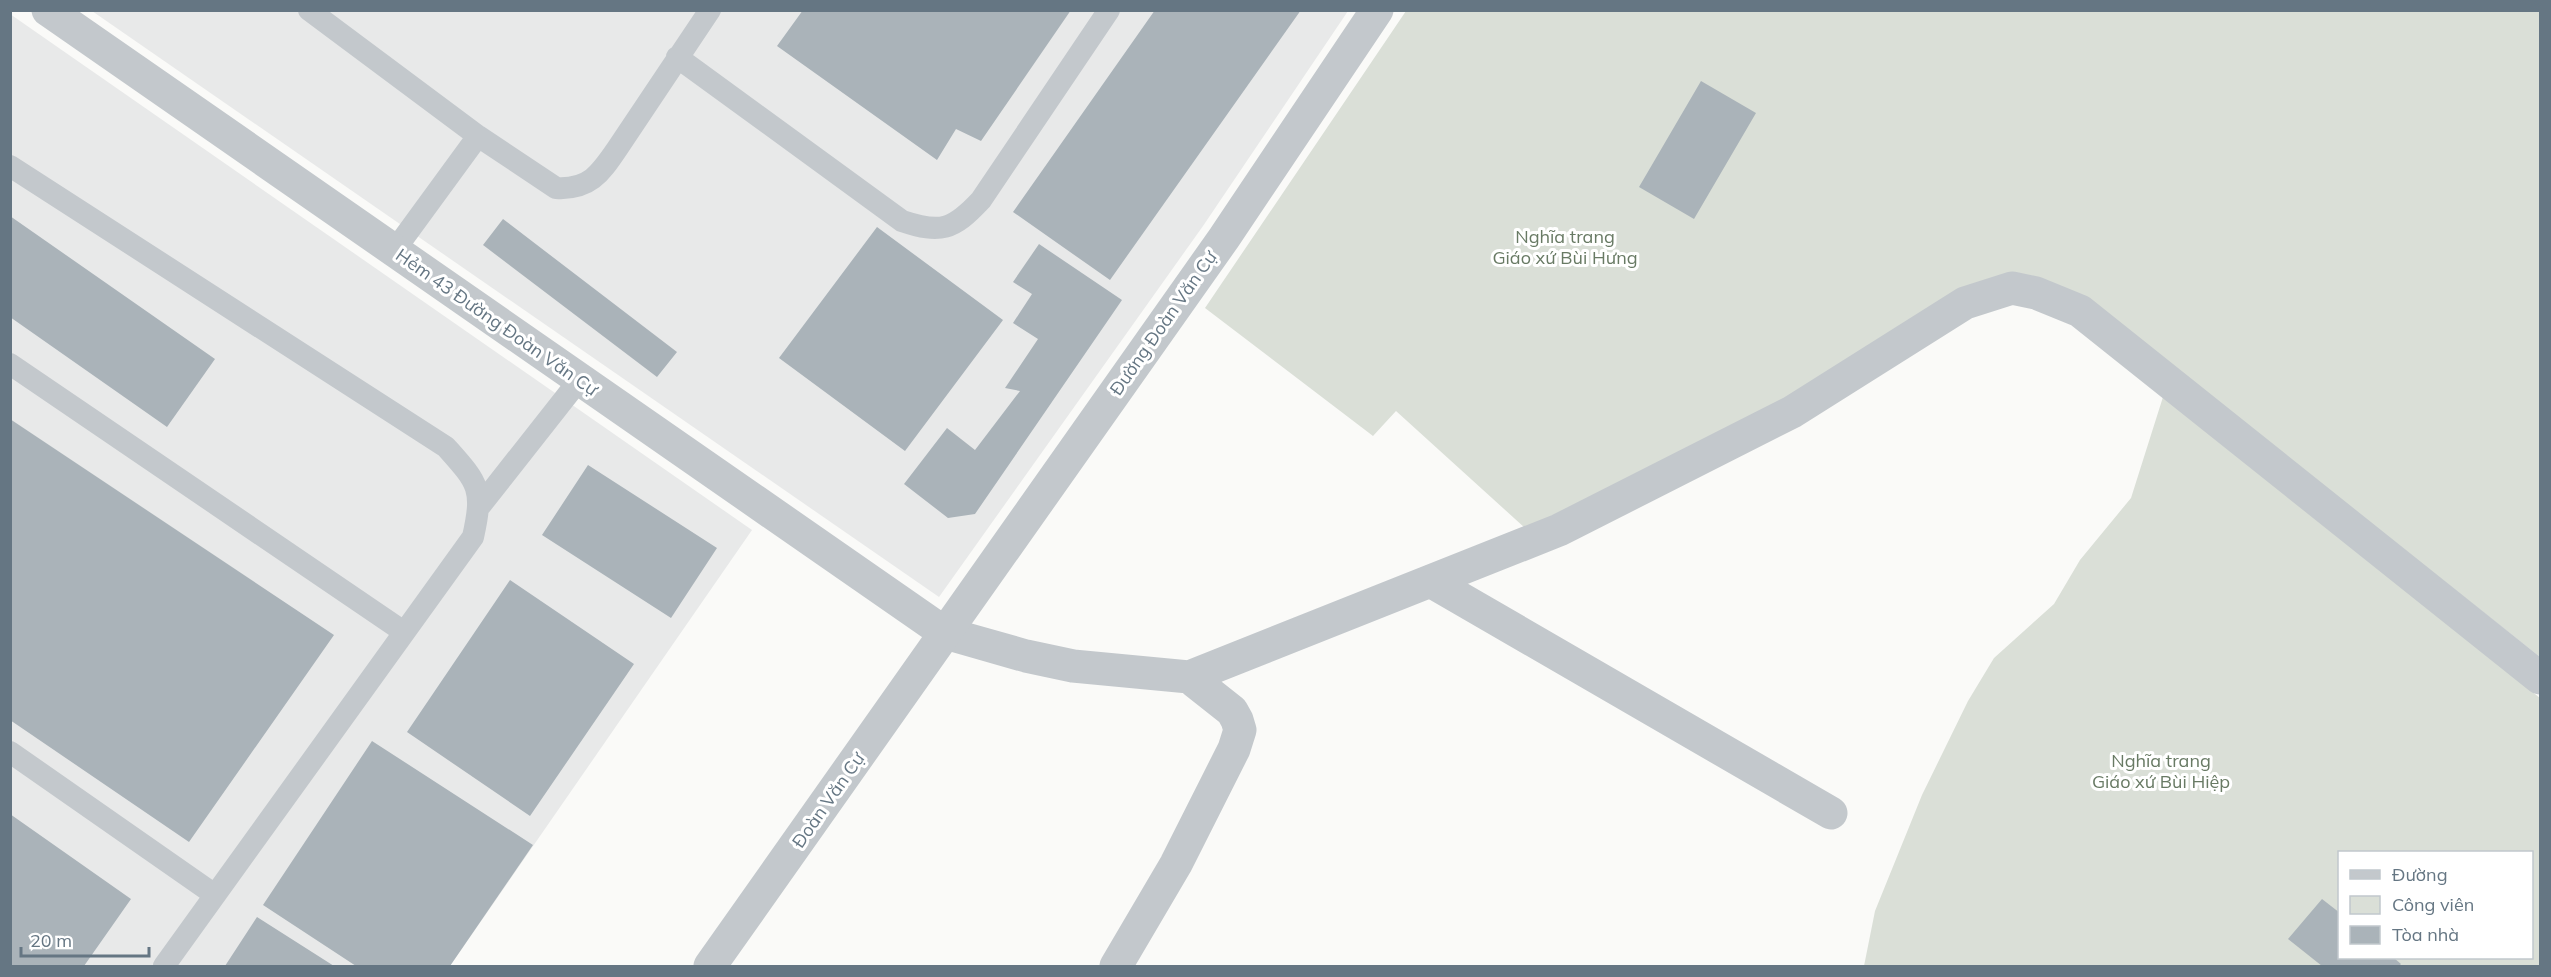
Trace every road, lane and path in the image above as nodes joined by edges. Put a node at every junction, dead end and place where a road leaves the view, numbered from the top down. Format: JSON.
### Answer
{"nodes":[{"id":1,"x":48,"y":10,"type":"edge"},
{"id":2,"x":309,"y":10,"type":"edge"},
{"id":3,"x":710,"y":10,"type":"edge"},
{"id":4,"x":1109,"y":10,"type":"edge"},
{"id":5,"x":1377,"y":10,"type":"edge"},
{"id":6,"x":677,"y":57,"type":"junction"},
{"id":7,"x":478,"y":136,"type":"junction"},
{"id":8,"x":10,"y":166,"type":"edge"},
{"id":9,"x":394,"y":251,"type":"junction"},
{"id":10,"x":10,"y":364,"type":"edge"},
{"id":11,"x":580,"y":379,"type":"junction"},
{"id":12,"x":480,"y":506,"type":"junction"},
{"id":13,"x":1432,"y":582,"type":"junction"},
{"id":14,"x":404,"y":632,"type":"junction"},
{"id":15,"x":945,"y":633,"type":"junction"},
{"id":16,"x":1189,"y":677,"type":"junction"},
{"id":17,"x":2541,"y":678,"type":"edge"},
{"id":18,"x":10,"y":752,"type":"edge"},
{"id":19,"x":1831,"y":813,"type":"dead end"},
{"id":20,"x":215,"y":895,"type":"junction"},
{"id":21,"x":164,"y":966,"type":"edge"},
{"id":22,"x":710,"y":966,"type":"edge"},
{"id":23,"x":1116,"y":966,"type":"edge"}],
"edges":[{"from":1,"to":9,"type":"street","name":"Hẻm 43 Đường Đoàn Văn Cự"},
{"from":2,"to":7,"type":"lane"},
{"from":3,"to":6,"type":"lane"},
{"from":4,"to":6,"type":"lane"},
{"from":5,"to":15,"type":"street","name":"Đường Đoàn Văn Cự"},
{"from":6,"to":7,"type":"lane"},
{"from":7,"to":9,"type":"lane"},
{"from":8,"to":12,"type":"lane"},
{"from":9,"to":11,"type":"street","name":"Hẻm 43 Đường Đoàn Văn Cự"},
{"from":10,"to":14,"type":"lane"},
{"from":11,"to":12,"type":"lane"},
{"from":11,"to":15,"type":"street","name":"Hẻm 43 Đường Đoàn Văn Cự"},
{"from":12,"to":14,"type":"lane"},
{"from":13,"to":16,"type":"street"},
{"from":13,"to":17,"type":"street"},
{"from":13,"to":19,"type":"street"},
{"from":14,"to":20,"type":"lane"},
{"from":15,"to":16,"type":"street","name":"Hẻm 43 Đường Đoàn Văn Cự"},
{"from":15,"to":22,"type":"street","name":"Đoàn Văn Cự"},
{"from":16,"to":23,"type":"street"},
{"from":18,"to":20,"type":"lane"},
{"from":20,"to":21,"type":"lane"}]}
